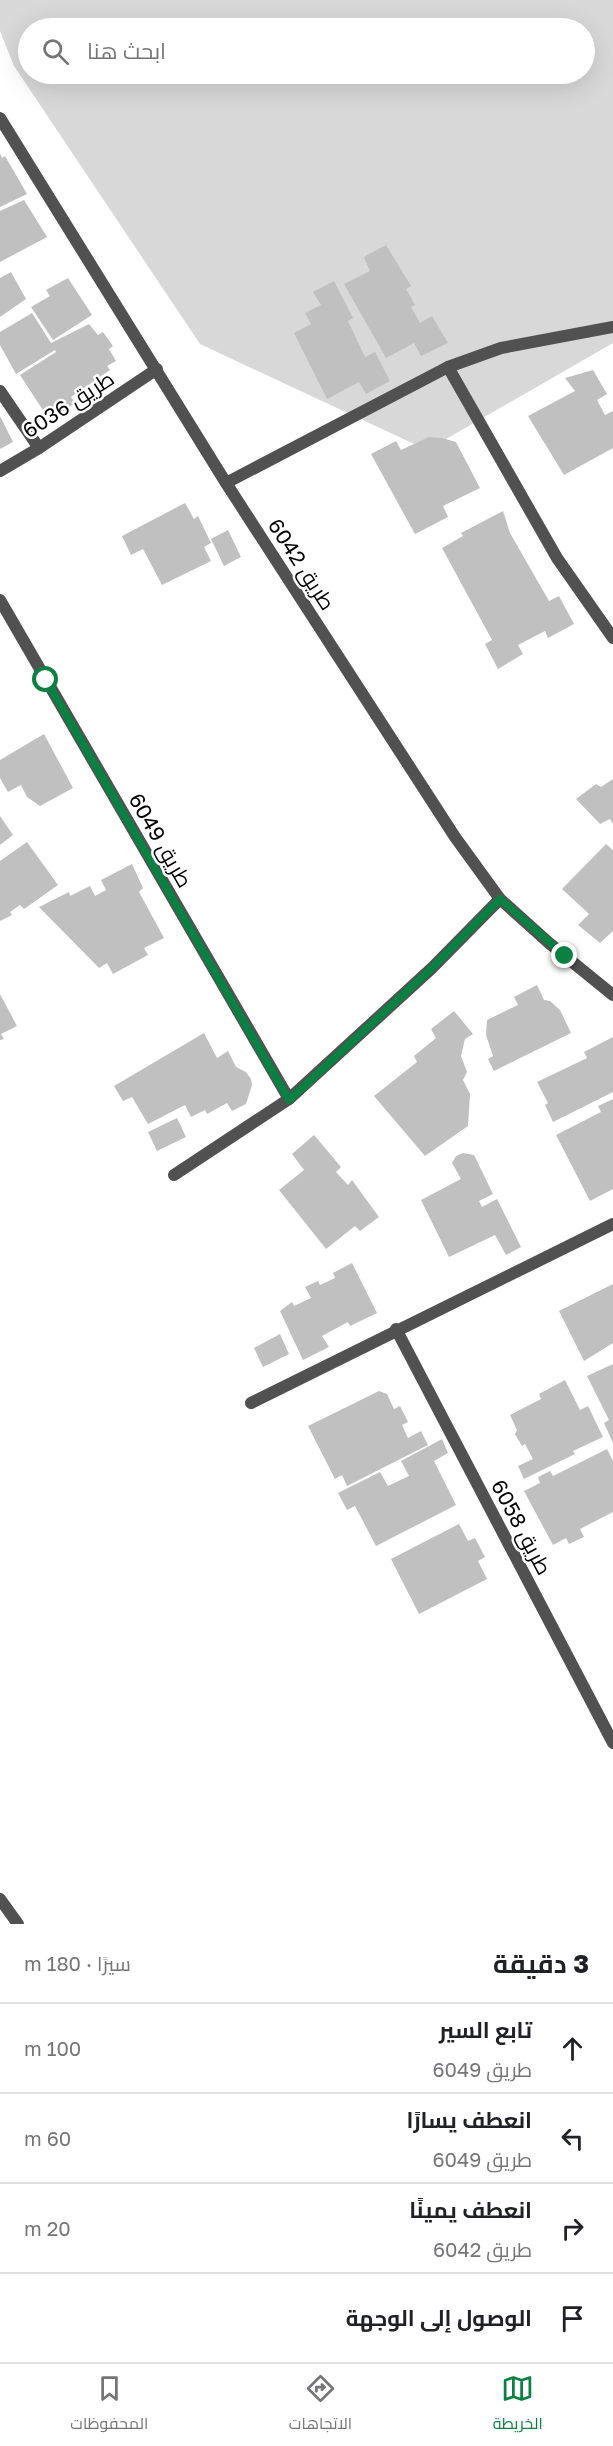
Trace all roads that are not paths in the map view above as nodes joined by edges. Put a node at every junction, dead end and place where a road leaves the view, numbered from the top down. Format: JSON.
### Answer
{"nodes":[{"id":1,"x":0,"y":118,"type":"edge"},
{"id":2,"x":613,"y":327,"type":"edge"},
{"id":3,"x":448,"y":367,"type":"junction"},
{"id":4,"x":157,"y":369,"type":"junction"},
{"id":5,"x":0,"y":391,"type":"edge"},
{"id":6,"x":39,"y":448,"type":"junction"},
{"id":7,"x":0,"y":471,"type":"edge"},
{"id":8,"x":226,"y":483,"type":"junction"},
{"id":9,"x":0,"y":600,"type":"edge"},
{"id":10,"x":613,"y":638,"type":"edge"},
{"id":11,"x":500,"y":899,"type":"junction"},
{"id":12,"x":613,"y":995,"type":"edge"},
{"id":13,"x":289,"y":1100,"type":"junction"},
{"id":14,"x":174,"y":1175,"type":"dead end"},
{"id":15,"x":613,"y":1224,"type":"edge"},
{"id":16,"x":396,"y":1329,"type":"junction"},
{"id":17,"x":251,"y":1402,"type":"dead end"},
{"id":18,"x":613,"y":1743,"type":"edge"},
{"id":19,"x":0,"y":1899,"type":"edge"},
{"id":20,"x":18,"y":1924,"type":"edge"}],
"edges":[{"from":1,"to":4,"type":"street","name":"طريق 6042"},
{"from":2,"to":3,"type":"street"},
{"from":3,"to":8,"type":"street"},
{"from":3,"to":10,"type":"street"},
{"from":4,"to":6,"type":"street","name":"طريق 6036"},
{"from":4,"to":8,"type":"street","name":"طريق 6042"},
{"from":5,"to":6,"type":"street"},
{"from":6,"to":7,"type":"street","name":"طريق 6036"},
{"from":8,"to":11,"type":"street","name":"طريق 6042"},
{"from":9,"to":13,"type":"street","name":"طريق 6049"},
{"from":11,"to":12,"type":"street","name":"طريق 6042"},
{"from":11,"to":13,"type":"street"},
{"from":13,"to":14,"type":"street"},
{"from":15,"to":16,"type":"street"},
{"from":16,"to":17,"type":"street"},
{"from":16,"to":18,"type":"street","name":"طريق 6058"},
{"from":19,"to":20,"type":"street"}]}
